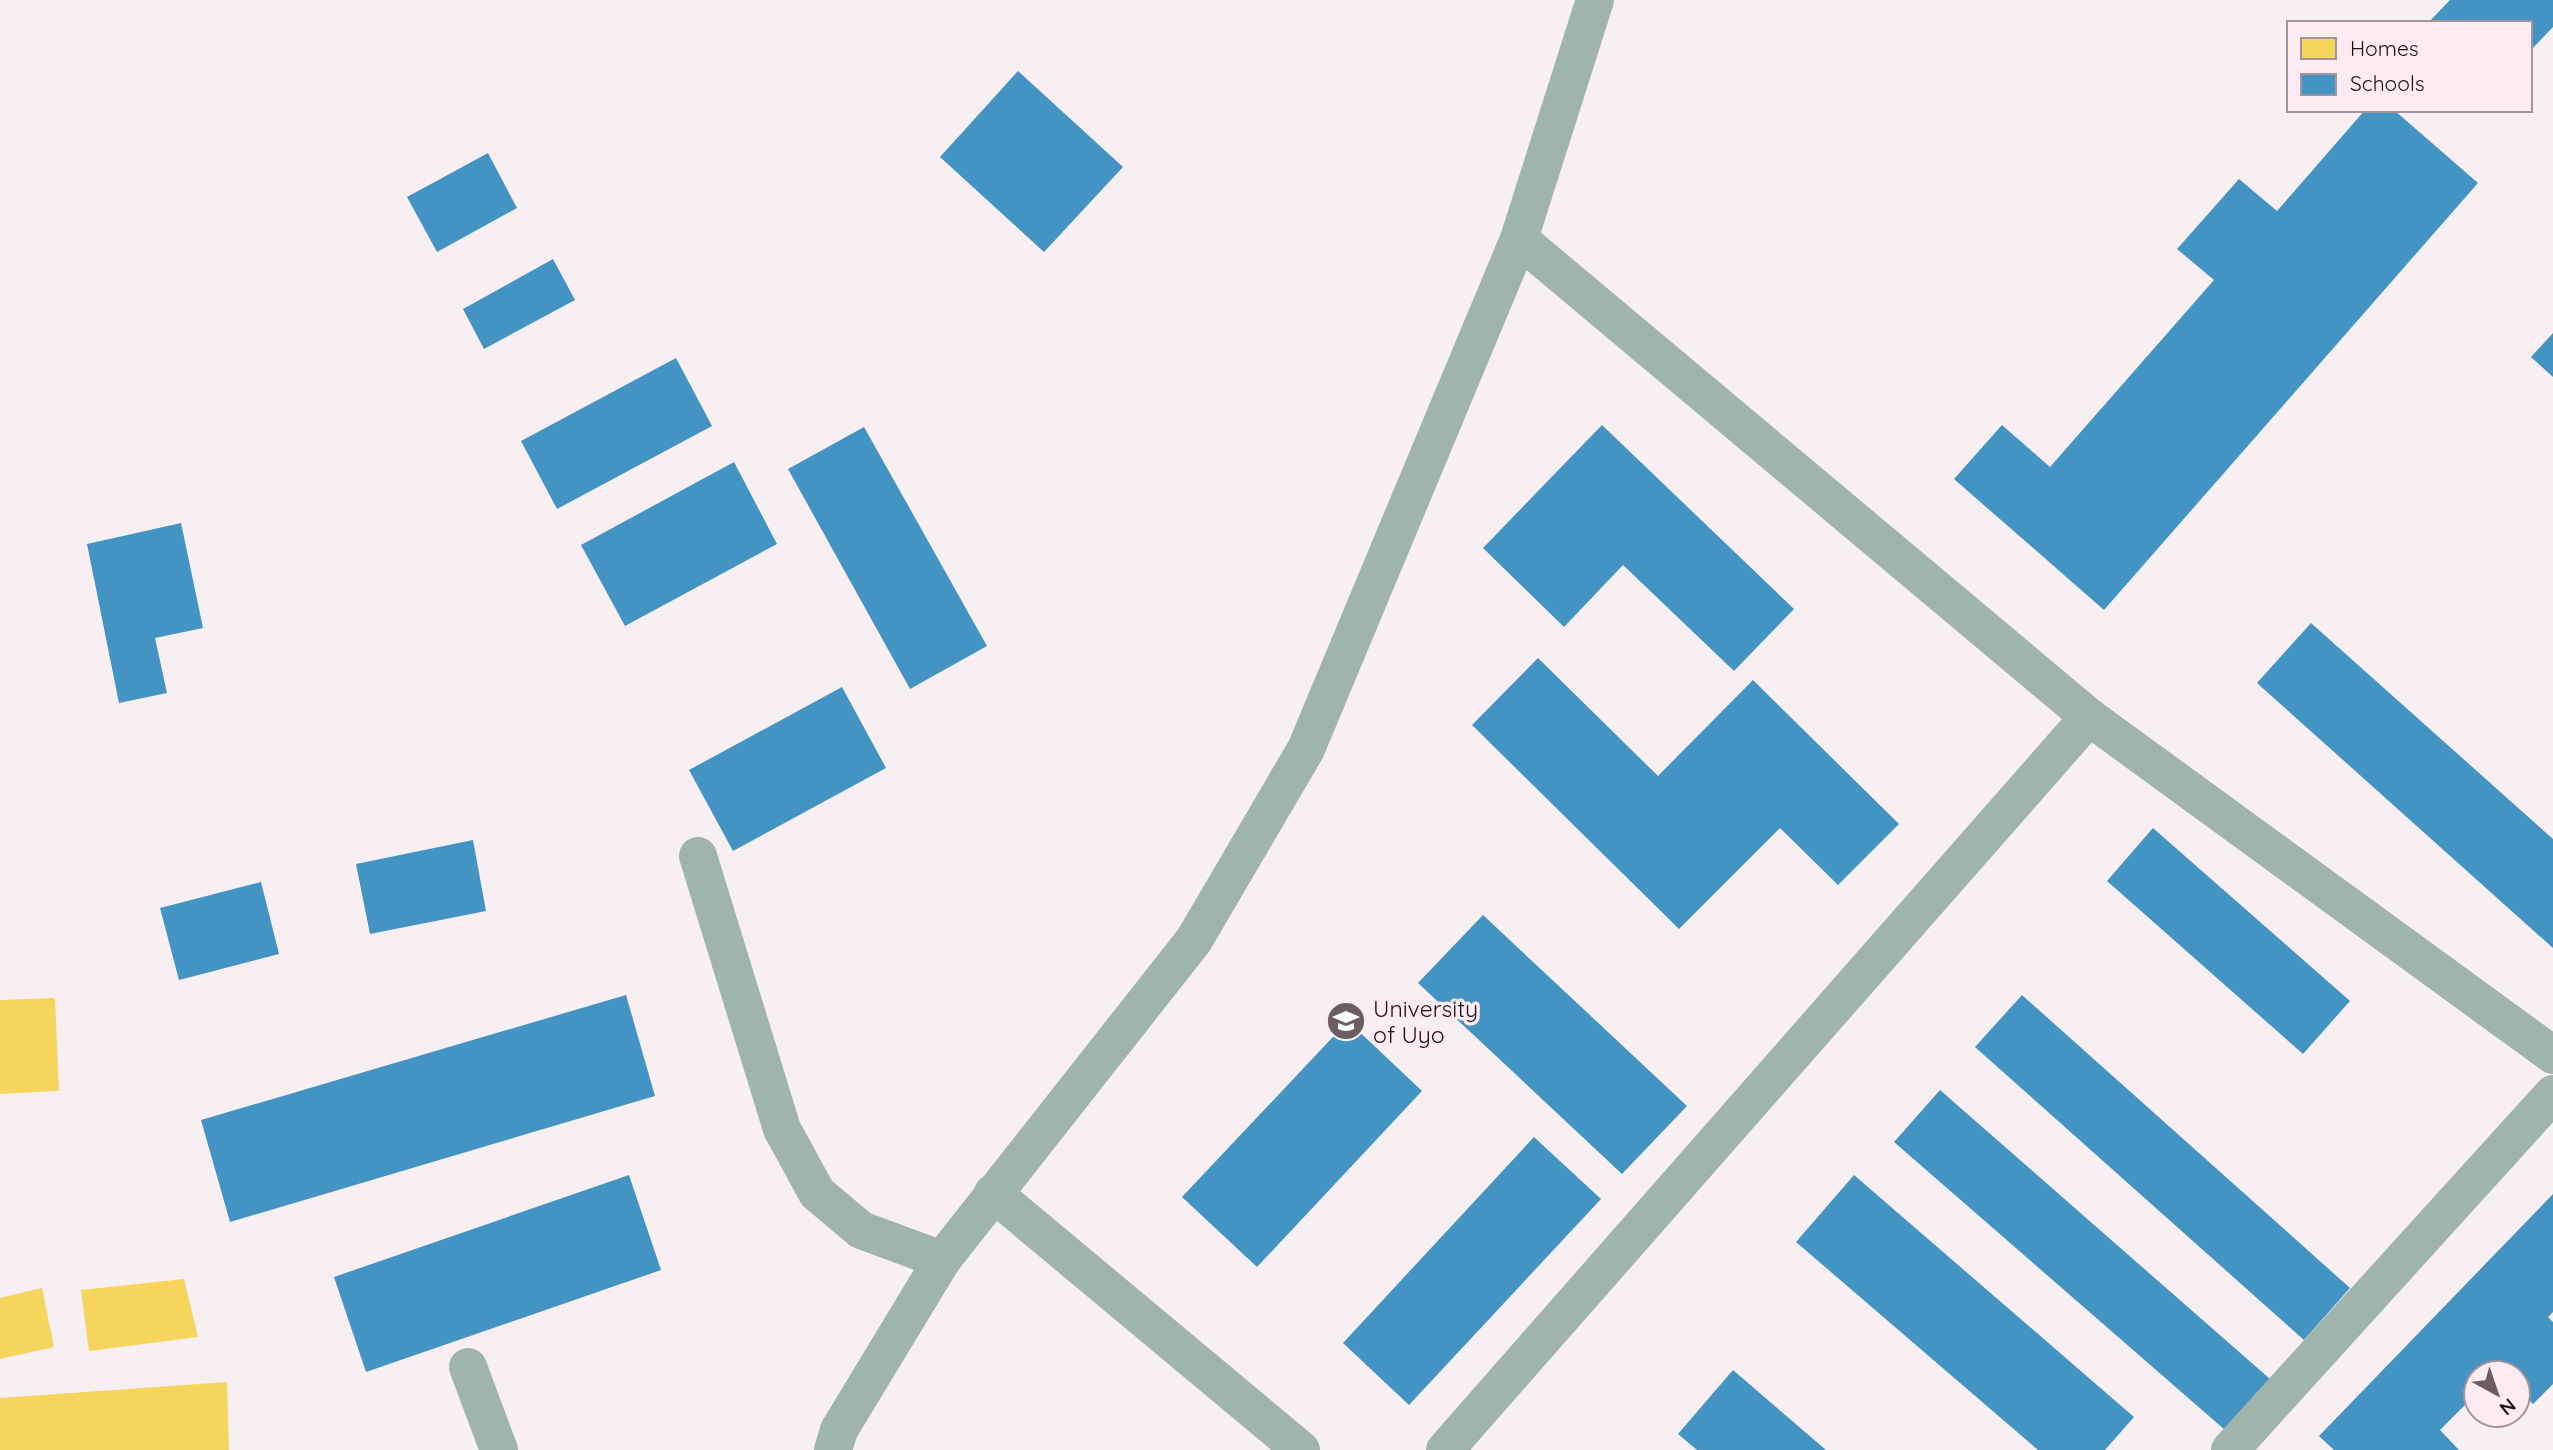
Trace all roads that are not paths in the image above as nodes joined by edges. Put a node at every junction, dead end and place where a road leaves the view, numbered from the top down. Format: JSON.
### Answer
{"nodes":[{"id":1,"x":1595,"y":0,"type":"edge"},
{"id":2,"x":1519,"y":239,"type":"junction"},
{"id":3,"x":2089,"y":717,"type":"junction"},
{"id":4,"x":698,"y":856,"type":"dead end"},
{"id":5,"x":2553,"y":1055,"type":"edge"},
{"id":6,"x":2553,"y":1094,"type":"edge"},
{"id":7,"x":993,"y":1193,"type":"junction"},
{"id":8,"x":943,"y":1260,"type":"junction"},
{"id":9,"x":468,"y":1367,"type":"dead end"},
{"id":10,"x":499,"y":1450,"type":"edge"},
{"id":11,"x":833,"y":1450,"type":"edge"},
{"id":12,"x":1301,"y":1450,"type":"edge"},
{"id":13,"x":1445,"y":1450,"type":"edge"},
{"id":14,"x":2230,"y":1450,"type":"edge"}],
"edges":[{"from":1,"to":2,"type":"street"},
{"from":2,"to":3,"type":"street"},
{"from":2,"to":7,"type":"street"},
{"from":3,"to":5,"type":"street"},
{"from":3,"to":13,"type":"street"},
{"from":4,"to":8,"type":"street"},
{"from":6,"to":14,"type":"street"},
{"from":7,"to":8,"type":"street"},
{"from":7,"to":12,"type":"street"},
{"from":8,"to":11,"type":"street"},
{"from":9,"to":10,"type":"street"}]}
